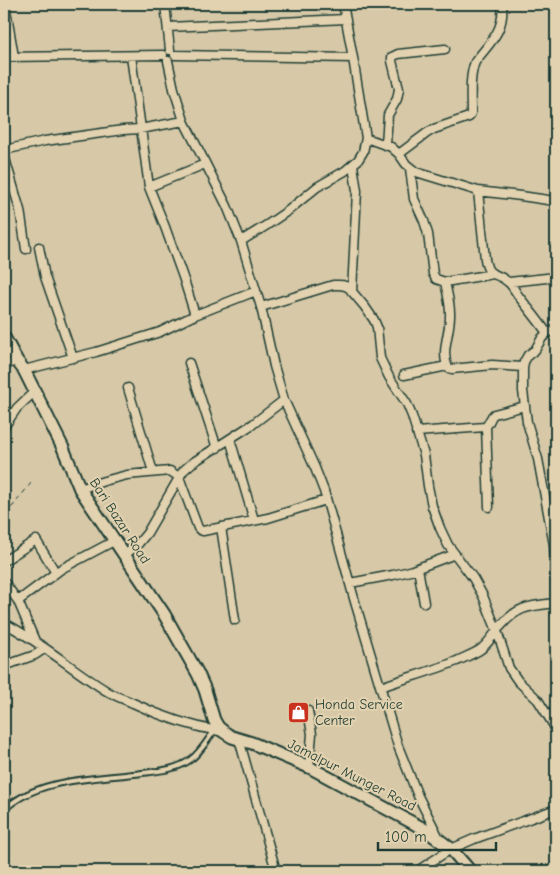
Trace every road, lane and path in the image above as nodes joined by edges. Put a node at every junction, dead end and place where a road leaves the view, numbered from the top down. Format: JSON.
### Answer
{"nodes":[{"id":1,"x":5,"y":4,"type":"edge"},
{"id":2,"x":165,"y":4,"type":"edge"},
{"id":3,"x":344,"y":4,"type":"edge"},
{"id":4,"x":502,"y":4,"type":"edge"},
{"id":5,"x":346,"y":19,"type":"junction"},
{"id":6,"x":168,"y":27,"type":"junction"},
{"id":7,"x":444,"y":49,"type":"dead end"},
{"id":8,"x":173,"y":52,"type":"junction"},
{"id":9,"x":131,"y":56,"type":"junction"},
{"id":10,"x":14,"y":57,"type":"junction"},
{"id":11,"x":4,"y":58,"type":"edge"},
{"id":12,"x":166,"y":58,"type":"junction"},
{"id":13,"x":353,"y":58,"type":"junction"},
{"id":14,"x":184,"y":121,"type":"junction"},
{"id":15,"x":140,"y":129,"type":"junction"},
{"id":16,"x":366,"y":138,"type":"junction"},
{"id":17,"x":386,"y":144,"type":"junction"},
{"id":18,"x":4,"y":150,"type":"edge"},
{"id":19,"x":399,"y":154,"type":"junction"},
{"id":20,"x":4,"y":155,"type":"edge"},
{"id":21,"x":205,"y":164,"type":"junction"},
{"id":22,"x":353,"y":165,"type":"junction"},
{"id":23,"x":410,"y":168,"type":"junction"},
{"id":24,"x":149,"y":187,"type":"junction"},
{"id":25,"x":478,"y":191,"type":"junction"},
{"id":26,"x":556,"y":202,"type":"edge"},
{"id":27,"x":241,"y":241,"type":"junction"},
{"id":28,"x":38,"y":247,"type":"dead end"},
{"id":29,"x":26,"y":249,"type":"dead end"},
{"id":30,"x":493,"y":274,"type":"junction"},
{"id":31,"x":556,"y":277,"type":"edge"},
{"id":32,"x":444,"y":282,"type":"junction"},
{"id":33,"x":509,"y":282,"type":"junction"},
{"id":34,"x":256,"y":291,"type":"junction"},
{"id":35,"x":352,"y":292,"type":"junction"},
{"id":36,"x":261,"y":307,"type":"junction"},
{"id":37,"x":195,"y":315,"type":"junction"},
{"id":38,"x":556,"y":329,"type":"edge"},
{"id":39,"x":547,"y":333,"type":"junction"},
{"id":40,"x":4,"y":337,"type":"edge"},
{"id":41,"x":73,"y":358,"type":"junction"},
{"id":42,"x":188,"y":363,"type":"dead end"},
{"id":43,"x":4,"y":365,"type":"edge"},
{"id":44,"x":20,"y":366,"type":"junction"},
{"id":45,"x":447,"y":366,"type":"junction"},
{"id":46,"x":523,"y":367,"type":"junction"},
{"id":47,"x":404,"y":375,"type":"dead end"},
{"id":48,"x":128,"y":388,"type":"dead end"},
{"id":49,"x":34,"y":392,"type":"junction"},
{"id":50,"x":284,"y":400,"type":"junction"},
{"id":51,"x":525,"y":406,"type":"junction"},
{"id":52,"x":486,"y":426,"type":"junction"},
{"id":53,"x":4,"y":427,"type":"edge"},
{"id":54,"x":416,"y":432,"type":"junction"},
{"id":55,"x":230,"y":439,"type":"junction"},
{"id":56,"x":217,"y":448,"type":"junction"},
{"id":57,"x":153,"y":472,"type":"junction"},
{"id":58,"x":179,"y":477,"type":"junction"},
{"id":59,"x":31,"y":483,"type":"dead end"},
{"id":60,"x":80,"y":489,"type":"junction"},
{"id":61,"x":326,"y":500,"type":"junction"},
{"id":62,"x":489,"y":507,"type":"dead end"},
{"id":63,"x":4,"y":513,"type":"edge"},
{"id":64,"x":254,"y":520,"type":"junction"},
{"id":65,"x":221,"y":527,"type":"junction"},
{"id":66,"x":114,"y":540,"type":"junction"},
{"id":67,"x":455,"y":554,"type":"junction"},
{"id":68,"x":125,"y":555,"type":"junction"},
{"id":69,"x":4,"y":561,"type":"edge"},
{"id":70,"x":418,"y":568,"type":"junction"},
{"id":71,"x":56,"y":573,"type":"junction"},
{"id":72,"x":556,"y":576,"type":"edge"},
{"id":73,"x":4,"y":582,"type":"edge"},
{"id":74,"x":350,"y":583,"type":"junction"},
{"id":75,"x":556,"y":589,"type":"edge"},
{"id":76,"x":18,"y":601,"type":"junction"},
{"id":77,"x":424,"y":603,"type":"dead end"},
{"id":78,"x":556,"y":603,"type":"edge"},
{"id":79,"x":235,"y":620,"type":"dead end"},
{"id":80,"x":4,"y":623,"type":"edge"},
{"id":81,"x":497,"y":631,"type":"junction"},
{"id":82,"x":35,"y":641,"type":"junction"},
{"id":83,"x":44,"y":649,"type":"junction"},
{"id":84,"x":4,"y":666,"type":"edge"},
{"id":85,"x":381,"y":687,"type":"junction"},
{"id":86,"x":308,"y":711,"type":"dead end"},
{"id":87,"x":556,"y":729,"type":"edge"},
{"id":88,"x":219,"y":732,"type":"junction"},
{"id":89,"x":239,"y":739,"type":"junction"},
{"id":90,"x":309,"y":766,"type":"junction"},
{"id":91,"x":556,"y":809,"type":"edge"},
{"id":92,"x":4,"y":810,"type":"edge"},
{"id":93,"x":440,"y":840,"type":"junction"},
{"id":94,"x":451,"y":849,"type":"junction"},
{"id":95,"x":276,"y":871,"type":"edge"},
{"id":96,"x":417,"y":871,"type":"edge"},
{"id":97,"x":470,"y":871,"type":"edge"}],
"edges":[{"from":1,"to":10,"type":"street"},
{"from":2,"to":6,"type":"street"},
{"from":3,"to":5,"type":"street"},
{"from":4,"to":19,"type":"street"},
{"from":5,"to":6,"type":"street"},
{"from":5,"to":13,"type":"street"},
{"from":6,"to":8,"type":"street"},
{"from":7,"to":17,"type":"street"},
{"from":8,"to":12,"type":"street"},
{"from":8,"to":13,"type":"street"},
{"from":9,"to":10,"type":"street"},
{"from":9,"to":12,"type":"street"},
{"from":9,"to":15,"type":"street"},
{"from":10,"to":11,"type":"street"},
{"from":12,"to":14,"type":"street"},
{"from":13,"to":16,"type":"street"},
{"from":14,"to":15,"type":"street"},
{"from":14,"to":21,"type":"street"},
{"from":15,"to":18,"type":"street"},
{"from":15,"to":24,"type":"street"},
{"from":16,"to":17,"type":"street"},
{"from":16,"to":22,"type":"street"},
{"from":17,"to":19,"type":"street"},
{"from":19,"to":23,"type":"street"},
{"from":20,"to":29,"type":"street"},
{"from":21,"to":24,"type":"street"},
{"from":21,"to":27,"type":"street"},
{"from":22,"to":27,"type":"street"},
{"from":22,"to":35,"type":"street"},
{"from":23,"to":25,"type":"street"},
{"from":23,"to":32,"type":"street"},
{"from":24,"to":37,"type":"street"},
{"from":25,"to":26,"type":"street"},
{"from":25,"to":30,"type":"street"},
{"from":27,"to":34,"type":"street"},
{"from":28,"to":41,"type":"street"},
{"from":30,"to":32,"type":"street"},
{"from":30,"to":33,"type":"street"},
{"from":31,"to":33,"type":"street"},
{"from":32,"to":45,"type":"street"},
{"from":33,"to":39,"type":"street"},
{"from":34,"to":36,"type":"street"},
{"from":34,"to":37,"type":"street"},
{"from":35,"to":36,"type":"street"},
{"from":35,"to":54,"type":"street"},
{"from":36,"to":50,"type":"street"},
{"from":37,"to":41,"type":"street"},
{"from":38,"to":39,"type":"street"},
{"from":39,"to":46,"type":"street"},
{"from":40,"to":44,"type":"street","name":"Bari Bazar Road"},
{"from":41,"to":44,"type":"street"},
{"from":42,"to":56,"type":"street"},
{"from":43,"to":44,"type":"street"},
{"from":44,"to":49,"type":"street","name":"Bari Bazar Road"},
{"from":45,"to":46,"type":"street"},
{"from":45,"to":47,"type":"street"},
{"from":46,"to":51,"type":"street"},
{"from":48,"to":57,"type":"street"},
{"from":49,"to":53,"type":"street"},
{"from":49,"to":60,"type":"street","name":"Bari Bazar Road"},
{"from":50,"to":55,"type":"street"},
{"from":50,"to":61,"type":"street"},
{"from":51,"to":52,"type":"street"},
{"from":51,"to":72,"type":"street"},
{"from":52,"to":54,"type":"street"},
{"from":52,"to":62,"type":"street"},
{"from":54,"to":67,"type":"street"},
{"from":55,"to":56,"type":"street"},
{"from":55,"to":64,"type":"street"},
{"from":56,"to":58,"type":"street"},
{"from":57,"to":58,"type":"street"},
{"from":57,"to":60,"type":"street"},
{"from":58,"to":65,"type":"street"},
{"from":58,"to":68,"type":"street"},
{"from":59,"to":63,"type":"path"},
{"from":60,"to":66,"type":"street","name":"Bari Bazar Road"},
{"from":61,"to":64,"type":"street"},
{"from":61,"to":74,"type":"street"},
{"from":64,"to":65,"type":"street"},
{"from":65,"to":79,"type":"street"},
{"from":66,"to":68,"type":"street","name":"Bari Bazar Road"},
{"from":66,"to":71,"type":"street"},
{"from":67,"to":70,"type":"street"},
{"from":67,"to":81,"type":"street"},
{"from":68,"to":88,"type":"street","name":"Bari Bazar Road"},
{"from":69,"to":71,"type":"street"},
{"from":70,"to":74,"type":"street"},
{"from":70,"to":77,"type":"street"},
{"from":71,"to":76,"type":"street"},
{"from":72,"to":75,"type":"street"},
{"from":73,"to":76,"type":"street"},
{"from":74,"to":85,"type":"street"},
{"from":76,"to":82,"type":"street"},
{"from":78,"to":81,"type":"street"},
{"from":80,"to":82,"type":"street"},
{"from":81,"to":85,"type":"street"},
{"from":81,"to":87,"type":"street"},
{"from":82,"to":83,"type":"street"},
{"from":83,"to":84,"type":"street"},
{"from":83,"to":88,"type":"street"},
{"from":85,"to":93,"type":"street"},
{"from":86,"to":90,"type":"street"},
{"from":88,"to":89,"type":"street","name":"Jamalpur Munger Road"},
{"from":88,"to":92,"type":"lane"},
{"from":89,"to":90,"type":"street","name":"Jamalpur Munger Road"},
{"from":89,"to":95,"type":"street"},
{"from":90,"to":93,"type":"street","name":"Jamalpur Munger Road"},
{"from":91,"to":94,"type":"street"},
{"from":93,"to":94,"type":"street","name":"Jamalpur Munger Road"},
{"from":94,"to":96,"type":"street"},
{"from":94,"to":97,"type":"street","name":"Jamalpur Munger Road"}]}
